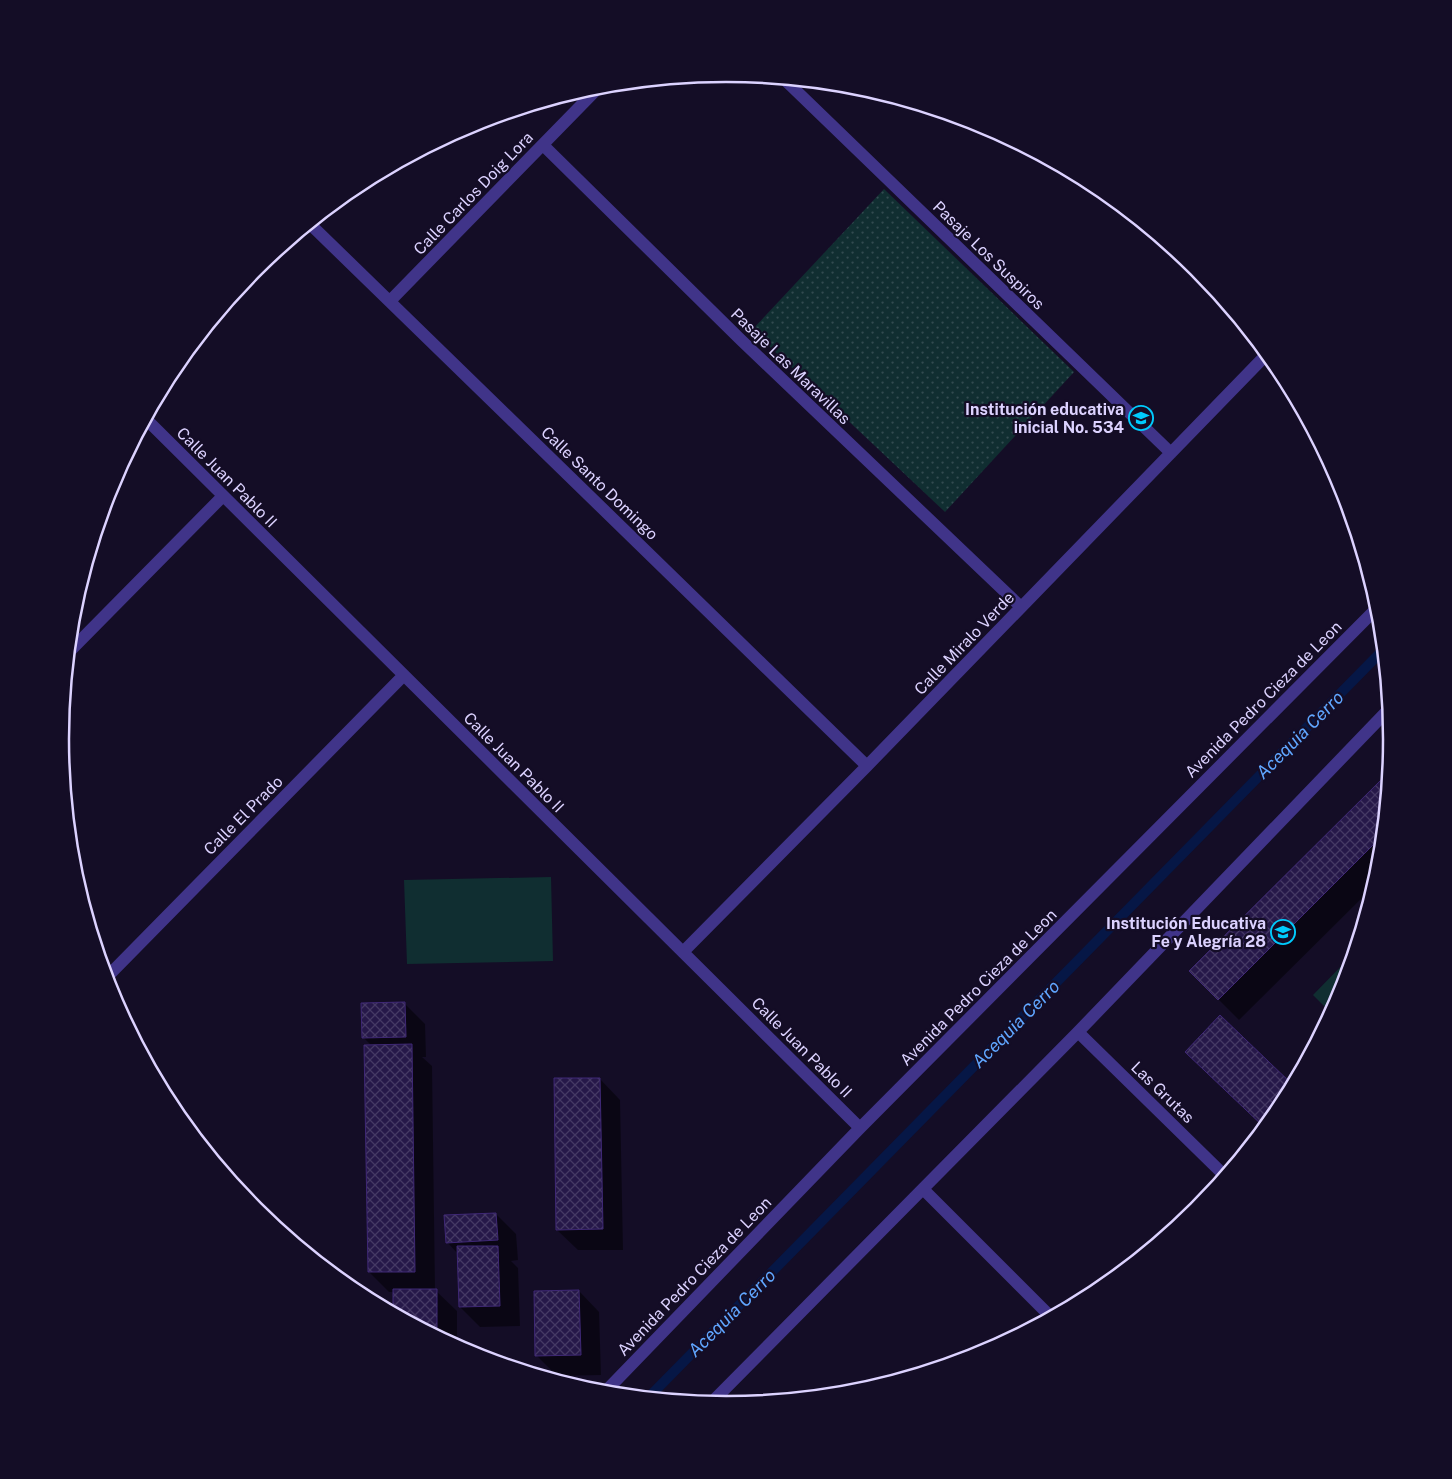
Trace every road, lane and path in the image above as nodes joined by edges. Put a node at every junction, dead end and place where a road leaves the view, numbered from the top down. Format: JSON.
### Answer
{"nodes":[{"id":1,"x":791,"y":86,"type":"edge"},
{"id":2,"x":589,"y":97,"type":"edge"},
{"id":3,"x":543,"y":144,"type":"junction"},
{"id":4,"x":314,"y":228,"type":"edge"},
{"id":5,"x":390,"y":301,"type":"junction"},
{"id":6,"x":1262,"y":360,"type":"edge"},
{"id":7,"x":150,"y":423,"type":"edge"},
{"id":8,"x":1171,"y":453,"type":"junction"},
{"id":9,"x":223,"y":496,"type":"junction"},
{"id":10,"x":1021,"y":607,"type":"junction"},
{"id":11,"x":1371,"y":614,"type":"edge"},
{"id":12,"x":75,"y":646,"type":"edge"},
{"id":13,"x":404,"y":676,"type":"junction"},
{"id":14,"x":1382,"y":717,"type":"edge"},
{"id":15,"x":867,"y":766,"type":"junction"},
{"id":16,"x":683,"y":952,"type":"junction"},
{"id":17,"x":112,"y":972,"type":"edge"},
{"id":18,"x":1078,"y":1032,"type":"junction"},
{"id":19,"x":860,"y":1128,"type":"junction"},
{"id":20,"x":1221,"y":1172,"type":"edge"},
{"id":21,"x":923,"y":1189,"type":"junction"},
{"id":22,"x":1047,"y":1313,"type":"edge"},
{"id":23,"x":611,"y":1386,"type":"edge"},
{"id":24,"x":717,"y":1397,"type":"edge"}],
"edges":[{"from":1,"to":8,"type":"street","name":"Pasaje Los Suspiros"},
{"from":2,"to":3,"type":"street","name":"Calle Carlos Doig Lora"},
{"from":3,"to":5,"type":"street","name":"Calle Carlos Doig Lora"},
{"from":3,"to":10,"type":"street","name":"Pasaje Las Maravillas"},
{"from":4,"to":5,"type":"street","name":"Calle Santo Domingo"},
{"from":5,"to":15,"type":"street","name":"Calle Santo Domingo"},
{"from":6,"to":8,"type":"street","name":"Calle Miralo Verde"},
{"from":7,"to":9,"type":"street","name":"Calle Juan Pablo II"},
{"from":8,"to":10,"type":"street","name":"Calle Miralo Verde"},
{"from":9,"to":12,"type":"street"},
{"from":9,"to":13,"type":"street","name":"Calle Juan Pablo II"},
{"from":10,"to":15,"type":"street","name":"Calle Miralo Verde"},
{"from":11,"to":19,"type":"street","name":"Avenida Pedro Cieza de Leon"},
{"from":13,"to":16,"type":"street","name":"Calle Juan Pablo II"},
{"from":13,"to":17,"type":"street","name":"Calle El Prado"},
{"from":14,"to":18,"type":"street"},
{"from":15,"to":16,"type":"street","name":"Calle Miralo Verde"},
{"from":16,"to":19,"type":"street","name":"Calle Juan Pablo II"},
{"from":18,"to":20,"type":"street","name":"Las Grutas"},
{"from":18,"to":21,"type":"street"},
{"from":19,"to":23,"type":"street","name":"Avenida Pedro Cieza de Leon"},
{"from":21,"to":22,"type":"street"},
{"from":21,"to":24,"type":"street"}]}
